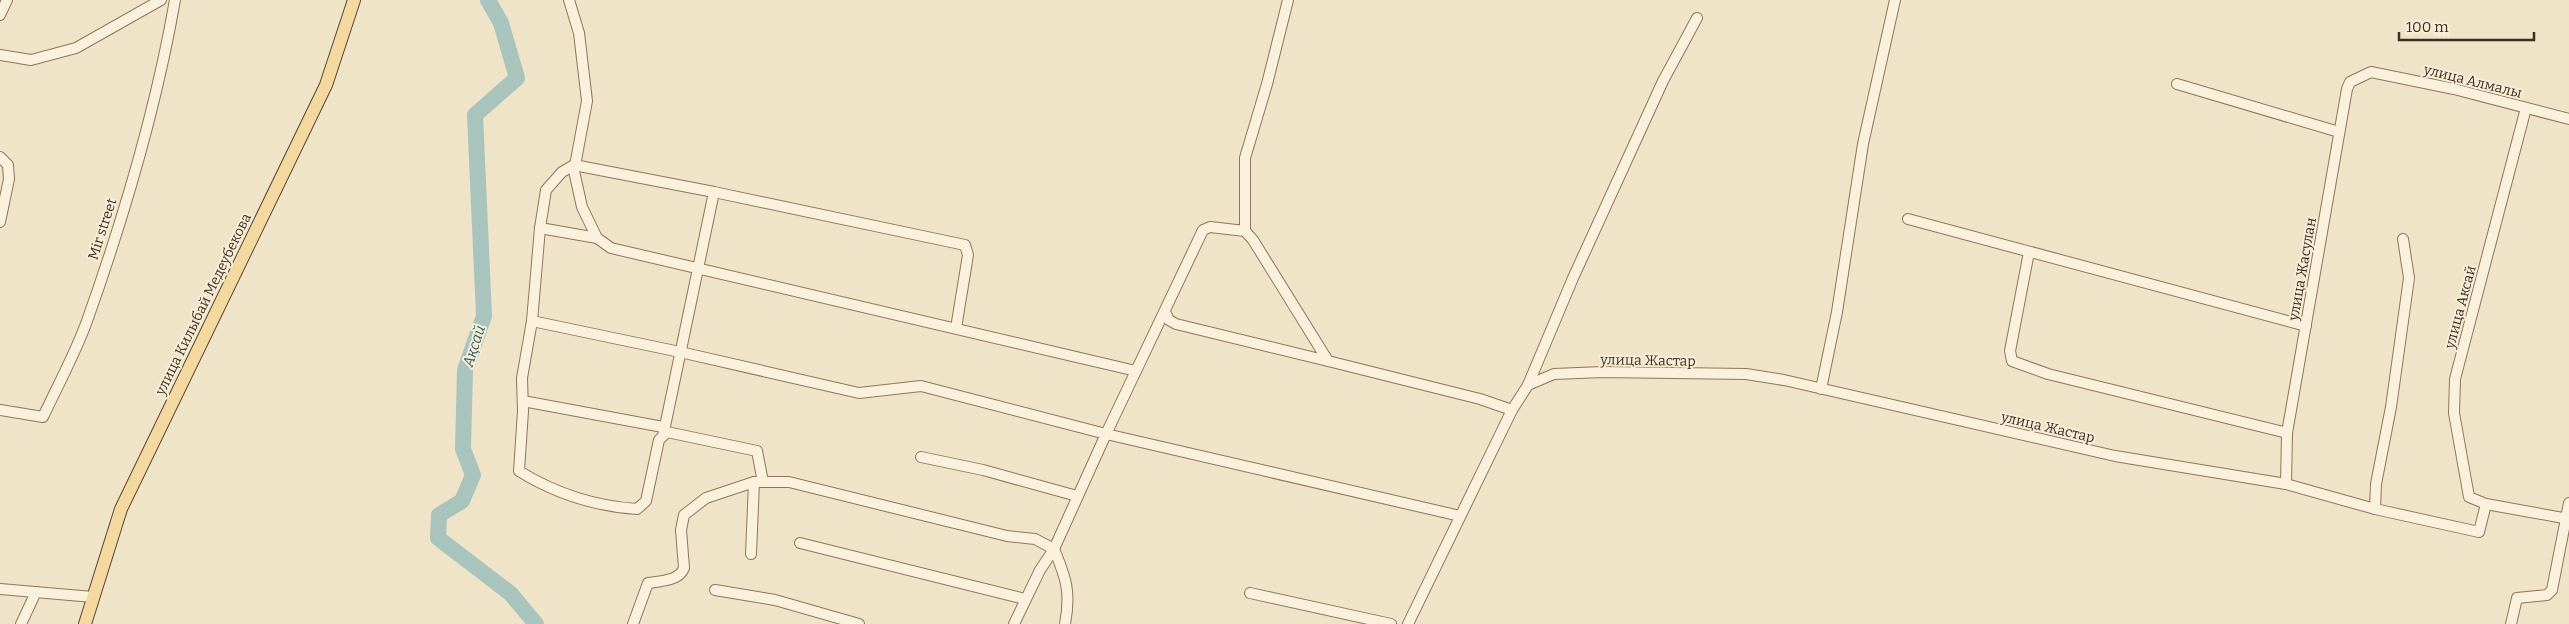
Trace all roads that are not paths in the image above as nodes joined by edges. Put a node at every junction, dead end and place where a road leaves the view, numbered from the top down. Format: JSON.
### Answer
{"nodes":[{"id":1,"x":7,"y":0,"type":"edge"},
{"id":2,"x":162,"y":0,"type":"edge"},
{"id":3,"x":175,"y":0,"type":"edge"},
{"id":4,"x":354,"y":0,"type":"edge"},
{"id":5,"x":569,"y":0,"type":"edge"},
{"id":6,"x":1288,"y":0,"type":"edge"},
{"id":7,"x":1895,"y":0,"type":"edge"},
{"id":8,"x":0,"y":15,"type":"edge"},
{"id":9,"x":1697,"y":18,"type":"dead end"},
{"id":10,"x":0,"y":56,"type":"edge"},
{"id":11,"x":2371,"y":72,"type":"joint"},
{"id":12,"x":2177,"y":84,"type":"dead end"},
{"id":13,"x":2526,"y":108,"type":"junction"},
{"id":14,"x":2569,"y":119,"type":"edge"},
{"id":15,"x":2340,"y":132,"type":"junction"},
{"id":16,"x":0,"y":157,"type":"edge"},
{"id":17,"x":574,"y":165,"type":"junction"},
{"id":18,"x":714,"y":192,"type":"junction"},
{"id":19,"x":1908,"y":219,"type":"dead end"},
{"id":20,"x":0,"y":222,"type":"edge"},
{"id":21,"x":540,"y":228,"type":"junction"},
{"id":22,"x":1245,"y":231,"type":"junction"},
{"id":23,"x":597,"y":238,"type":"junction"},
{"id":24,"x":2403,"y":240,"type":"dead end"},
{"id":25,"x":2029,"y":252,"type":"junction"},
{"id":26,"x":698,"y":269,"type":"junction"},
{"id":27,"x":1165,"y":312,"type":"junction"},
{"id":28,"x":532,"y":321,"type":"junction"},
{"id":29,"x":2306,"y":326,"type":"junction"},
{"id":30,"x":956,"y":328,"type":"junction"},
{"id":31,"x":680,"y":352,"type":"junction"},
{"id":32,"x":1328,"y":361,"type":"junction"},
{"id":33,"x":1136,"y":371,"type":"junction"},
{"id":34,"x":1528,"y":385,"type":"junction"},
{"id":35,"x":1821,"y":389,"type":"junction"},
{"id":36,"x":523,"y":401,"type":"junction"},
{"id":37,"x":0,"y":410,"type":"edge"},
{"id":38,"x":1512,"y":410,"type":"junction"},
{"id":39,"x":663,"y":431,"type":"junction"},
{"id":40,"x":2287,"y":433,"type":"junction"},
{"id":41,"x":1106,"y":434,"type":"junction"},
{"id":42,"x":921,"y":457,"type":"dead end"},
{"id":43,"x":758,"y":482,"type":"junction"},
{"id":44,"x":2286,"y":484,"type":"junction"},
{"id":45,"x":1078,"y":496,"type":"junction"},
{"id":46,"x":2569,"y":503,"type":"edge"},
{"id":47,"x":2486,"y":504,"type":"junction"},
{"id":48,"x":2375,"y":509,"type":"junction"},
{"id":49,"x":1460,"y":516,"type":"junction"},
{"id":50,"x":2567,"y":519,"type":"edge"},
{"id":51,"x":800,"y":543,"type":"dead end"},
{"id":52,"x":1054,"y":549,"type":"junction"},
{"id":53,"x":751,"y":554,"type":"dead end"},
{"id":54,"x":0,"y":588,"type":"edge"},
{"id":55,"x":715,"y":590,"type":"dead end"},
{"id":56,"x":36,"y":592,"type":"junction"},
{"id":57,"x":1250,"y":594,"type":"dead end"},
{"id":58,"x":93,"y":597,"type":"junction"},
{"id":59,"x":1025,"y":599,"type":"junction"},
{"id":60,"x":21,"y":624,"type":"edge"},
{"id":61,"x":84,"y":624,"type":"edge"},
{"id":62,"x":632,"y":624,"type":"edge"},
{"id":63,"x":859,"y":624,"type":"edge"},
{"id":64,"x":1014,"y":624,"type":"edge"},
{"id":65,"x":1065,"y":624,"type":"edge"},
{"id":66,"x":1391,"y":624,"type":"edge"},
{"id":67,"x":1408,"y":624,"type":"edge"},
{"id":68,"x":2511,"y":624,"type":"edge"}],
"edges":[{"from":1,"to":8,"type":"street"},
{"from":2,"to":10,"type":"street"},
{"from":3,"to":37,"type":"street","name":"Mir street"},
{"from":4,"to":58,"type":"main road","name":"улица Килыбай Медеубекова"},
{"from":5,"to":17,"type":"street"},
{"from":6,"to":22,"type":"street"},
{"from":7,"to":35,"type":"street"},
{"from":9,"to":34,"type":"street"},
{"from":11,"to":13,"type":"street","name":"улица Алмалы"},
{"from":11,"to":15,"type":"street","name":"улица Жасулан"},
{"from":12,"to":15,"type":"street"},
{"from":13,"to":14,"type":"street","name":"улица Алмалы"},
{"from":13,"to":47,"type":"street","name":"улица Аксай"},
{"from":15,"to":29,"type":"street","name":"улица Жасулан"},
{"from":16,"to":20,"type":"street"},
{"from":17,"to":18,"type":"street"},
{"from":17,"to":21,"type":"street"},
{"from":17,"to":23,"type":"street"},
{"from":18,"to":26,"type":"street"},
{"from":18,"to":30,"type":"street"},
{"from":19,"to":25,"type":"street"},
{"from":21,"to":23,"type":"street"},
{"from":21,"to":28,"type":"street"},
{"from":22,"to":27,"type":"street"},
{"from":22,"to":32,"type":"street"},
{"from":23,"to":26,"type":"street"},
{"from":24,"to":48,"type":"street"},
{"from":25,"to":29,"type":"street"},
{"from":25,"to":40,"type":"street"},
{"from":26,"to":30,"type":"street"},
{"from":26,"to":31,"type":"street"},
{"from":27,"to":32,"type":"street"},
{"from":27,"to":33,"type":"street"},
{"from":28,"to":31,"type":"street"},
{"from":28,"to":36,"type":"street"},
{"from":29,"to":40,"type":"street","name":"улица Жасулан"},
{"from":30,"to":33,"type":"street"},
{"from":31,"to":39,"type":"street"},
{"from":31,"to":41,"type":"street"},
{"from":32,"to":38,"type":"street"},
{"from":33,"to":41,"type":"street"},
{"from":34,"to":35,"type":"street","name":"улица Жастар"},
{"from":34,"to":38,"type":"street"},
{"from":35,"to":44,"type":"street","name":"улица Жастар"},
{"from":36,"to":39,"type":"street"},
{"from":36,"to":39,"type":"street"},
{"from":38,"to":49,"type":"street"},
{"from":39,"to":43,"type":"street"},
{"from":40,"to":44,"type":"street","name":"улица Жасулан"},
{"from":41,"to":45,"type":"street"},
{"from":41,"to":49,"type":"street"},
{"from":42,"to":45,"type":"street"},
{"from":43,"to":52,"type":"street"},
{"from":43,"to":53,"type":"street"},
{"from":43,"to":62,"type":"street"},
{"from":44,"to":48,"type":"street","name":"улица Жастар"},
{"from":45,"to":52,"type":"street"},
{"from":46,"to":50,"type":"street"},
{"from":47,"to":48,"type":"street","name":"улица Жастар"},
{"from":47,"to":50,"type":"street"},
{"from":49,"to":67,"type":"street"},
{"from":50,"to":68,"type":"street"},
{"from":51,"to":59,"type":"street"},
{"from":52,"to":59,"type":"street"},
{"from":52,"to":65,"type":"street"},
{"from":54,"to":56,"type":"street"},
{"from":55,"to":63,"type":"street"},
{"from":56,"to":58,"type":"street"},
{"from":56,"to":60,"type":"street"},
{"from":57,"to":66,"type":"street"},
{"from":58,"to":61,"type":"main road","name":"улица Килыбай Медеубекова"},
{"from":59,"to":64,"type":"street"}]}
